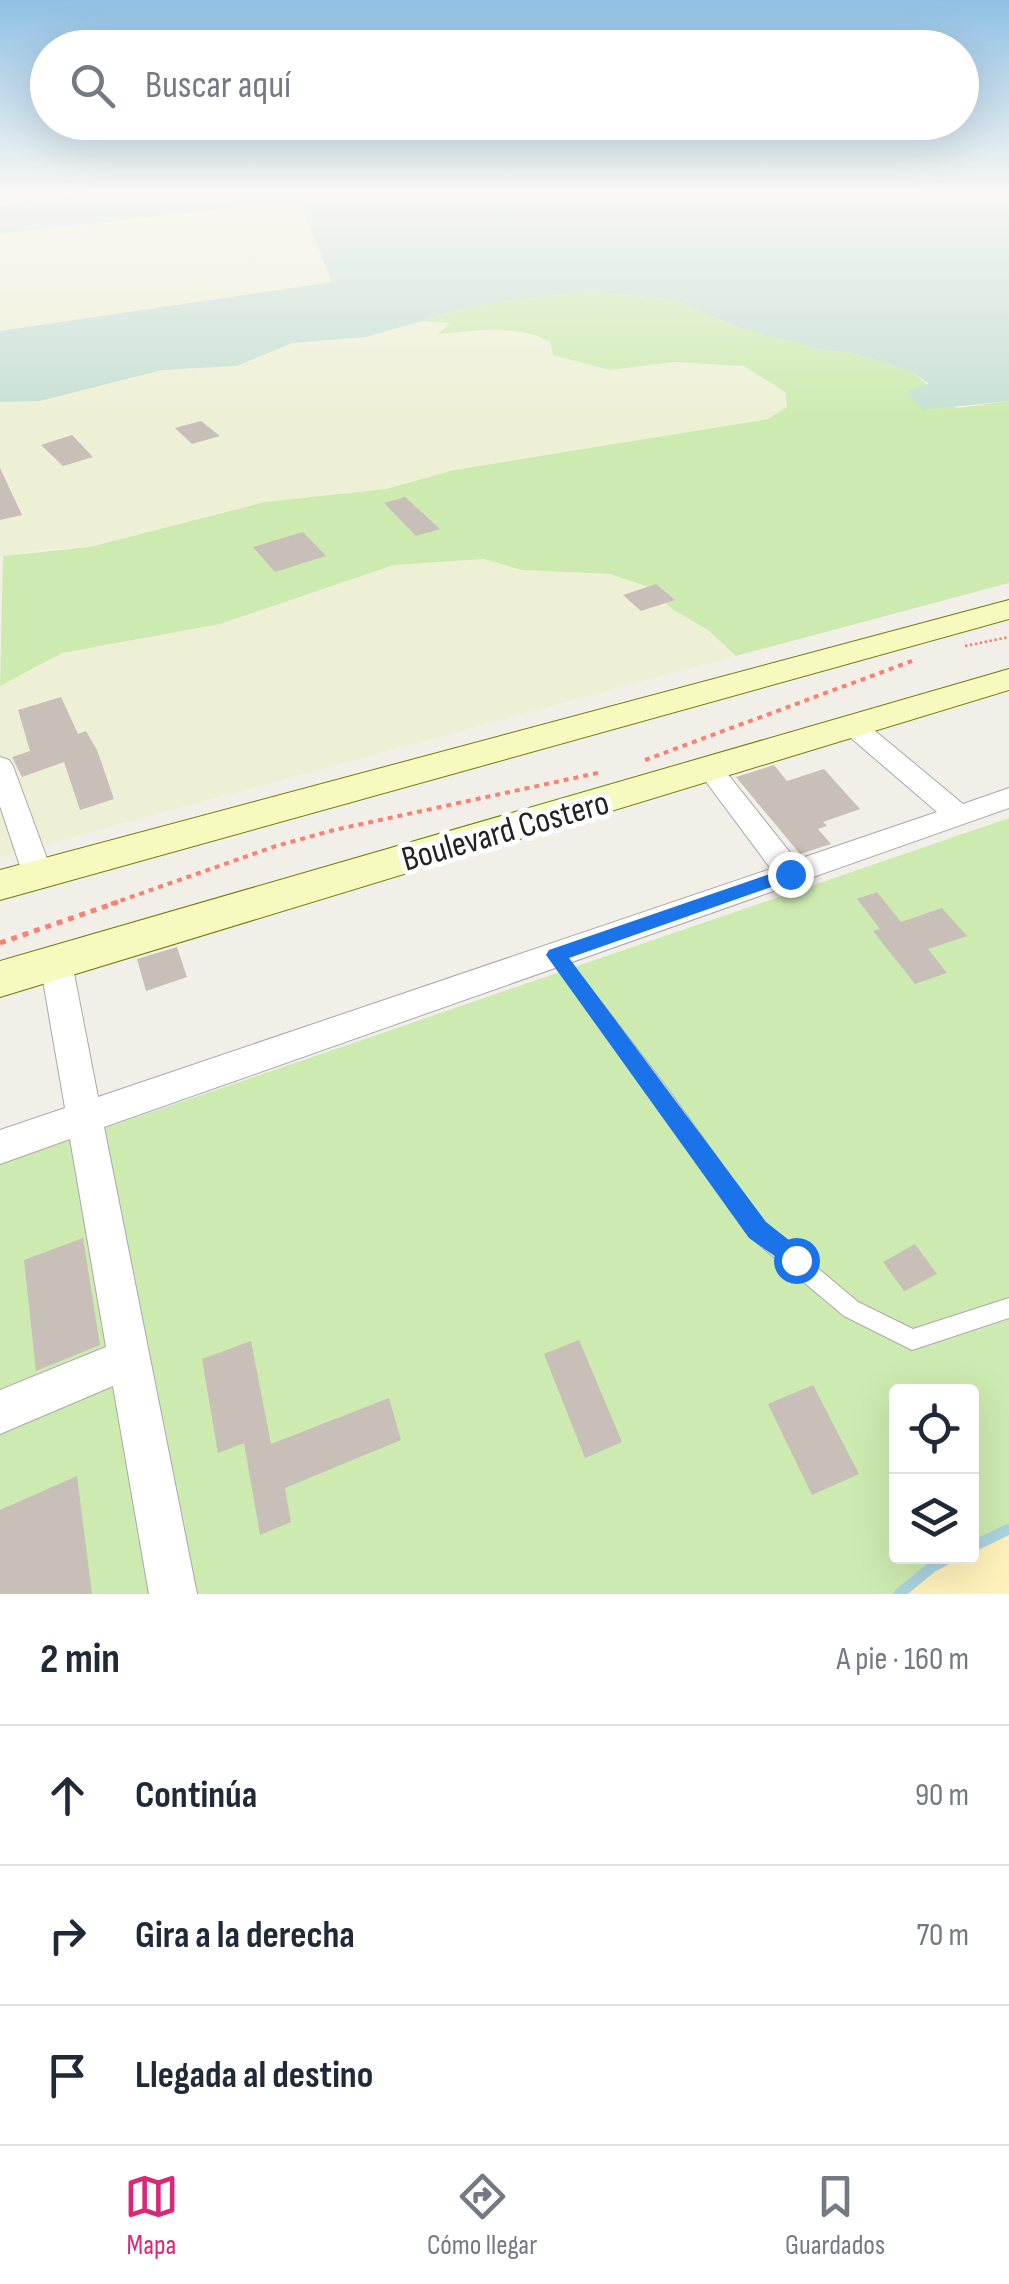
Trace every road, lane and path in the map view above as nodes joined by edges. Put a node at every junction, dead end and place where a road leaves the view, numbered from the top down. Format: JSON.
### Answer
{"nodes":[{"id":1,"x":1009,"y":609,"type":"edge"},
{"id":2,"x":1009,"y":637,"type":"edge"},
{"id":3,"x":953,"y":648,"type":"dead end"},
{"id":4,"x":921,"y":658,"type":"dead end"},
{"id":5,"x":1009,"y":679,"type":"edge"},
{"id":6,"x":852,"y":726,"type":"junction"},
{"id":7,"x":644,"y":760,"type":"dead end"},
{"id":8,"x":0,"y":766,"type":"edge"},
{"id":9,"x":609,"y":770,"type":"dead end"},
{"id":10,"x":710,"y":770,"type":"junction"},
{"id":11,"x":1009,"y":798,"type":"edge"},
{"id":12,"x":958,"y":815,"type":"junction"},
{"id":13,"x":38,"y":874,"type":"junction"},
{"id":14,"x":790,"y":874,"type":"junction"},
{"id":15,"x":0,"y":885,"type":"edge"},
{"id":16,"x":0,"y":942,"type":"edge"},
{"id":17,"x":556,"y":955,"type":"junction"},
{"id":18,"x":56,"y":962,"type":"junction"},
{"id":19,"x":0,"y":979,"type":"edge"},
{"id":20,"x":86,"y":1119,"type":"junction"},
{"id":21,"x":0,"y":1147,"type":"edge"},
{"id":22,"x":1009,"y":1308,"type":"edge"},
{"id":23,"x":128,"y":1359,"type":"junction"},
{"id":24,"x":0,"y":1412,"type":"edge"},
{"id":25,"x":172,"y":1594,"type":"edge"}],
"edges":[{"from":1,"to":13,"type":"main road"},
{"from":2,"to":3,"type":"path"},
{"from":4,"to":7,"type":"path"},
{"from":5,"to":6,"type":"main road","name":"Boulevard Costero"},
{"from":6,"to":10,"type":"main road","name":"Boulevard Costero"},
{"from":6,"to":12,"type":"street"},
{"from":8,"to":13,"type":"street"},
{"from":9,"to":16,"type":"path"},
{"from":10,"to":14,"type":"street"},
{"from":10,"to":18,"type":"main road","name":"Boulevard Costero"},
{"from":11,"to":12,"type":"street"},
{"from":12,"to":14,"type":"street"},
{"from":13,"to":15,"type":"main road"},
{"from":14,"to":17,"type":"street"},
{"from":17,"to":20,"type":"street"},
{"from":17,"to":22,"type":"lane"},
{"from":18,"to":19,"type":"main road","name":"Boulevard Costero"},
{"from":18,"to":20,"type":"street"},
{"from":20,"to":21,"type":"street"},
{"from":20,"to":23,"type":"street"},
{"from":23,"to":24,"type":"street"},
{"from":23,"to":25,"type":"street"}]}
